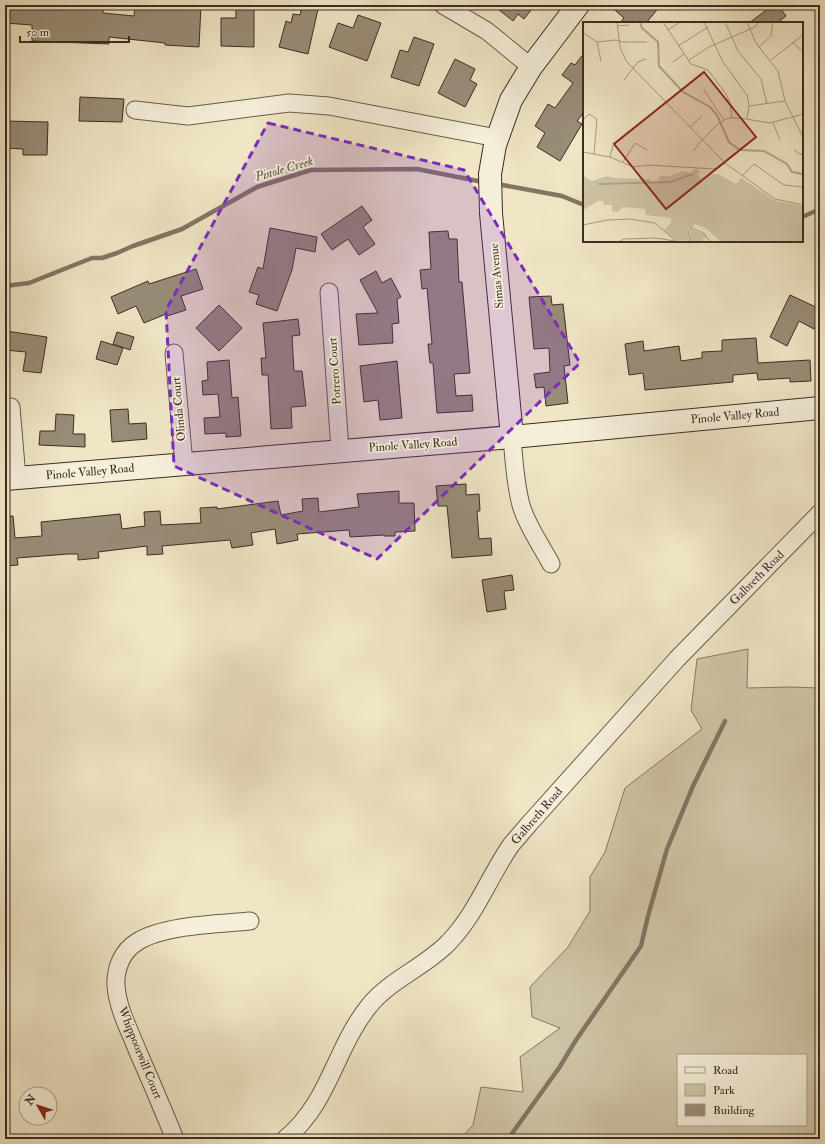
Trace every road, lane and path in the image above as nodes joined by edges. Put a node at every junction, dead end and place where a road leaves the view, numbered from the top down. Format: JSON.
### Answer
{"nodes":[{"id":1,"x":443,"y":5,"type":"edge"},
{"id":2,"x":578,"y":5,"type":"edge"},
{"id":3,"x":531,"y":67,"type":"junction"},
{"id":4,"x":135,"y":110,"type":"dead end"},
{"id":5,"x":496,"y":142,"type":"junction"},
{"id":6,"x":330,"y":292,"type":"dead end"},
{"id":7,"x":174,"y":353,"type":"dead end"},
{"id":8,"x":10,"y":407,"type":"dead end"},
{"id":9,"x":820,"y":408,"type":"edge"},
{"id":10,"x":512,"y":437,"type":"junction"},
{"id":11,"x":340,"y":450,"type":"junction"},
{"id":12,"x":184,"y":464,"type":"junction"},
{"id":13,"x":11,"y":478,"type":"edge"},
{"id":14,"x":820,"y":513,"type":"edge"},
{"id":15,"x":551,"y":564,"type":"dead end"},
{"id":16,"x":250,"y":920,"type":"dead end"},
{"id":17,"x":175,"y":1139,"type":"edge"},
{"id":18,"x":285,"y":1139,"type":"edge"}],
"edges":[{"from":1,"to":3,"type":"street"},
{"from":2,"to":3,"type":"main road","name":"Simas Avenue"},
{"from":3,"to":5,"type":"main road","name":"Simas Avenue"},
{"from":4,"to":5,"type":"street"},
{"from":5,"to":10,"type":"main road","name":"Simas Avenue"},
{"from":6,"to":11,"type":"street","name":"Potrero Court"},
{"from":7,"to":12,"type":"street","name":"Olinda Court"},
{"from":8,"to":13,"type":"street"},
{"from":9,"to":10,"type":"main road","name":"Pinole Valley Road"},
{"from":10,"to":11,"type":"main road","name":"Pinole Valley Road"},
{"from":10,"to":15,"type":"street","name":"Simas Avenue"},
{"from":11,"to":12,"type":"main road","name":"Pinole Valley Road"},
{"from":12,"to":13,"type":"main road","name":"Pinole Valley Road"},
{"from":14,"to":18,"type":"street","name":"Galbreth Road"},
{"from":16,"to":17,"type":"street","name":"Whippoorwill Court"}]}
